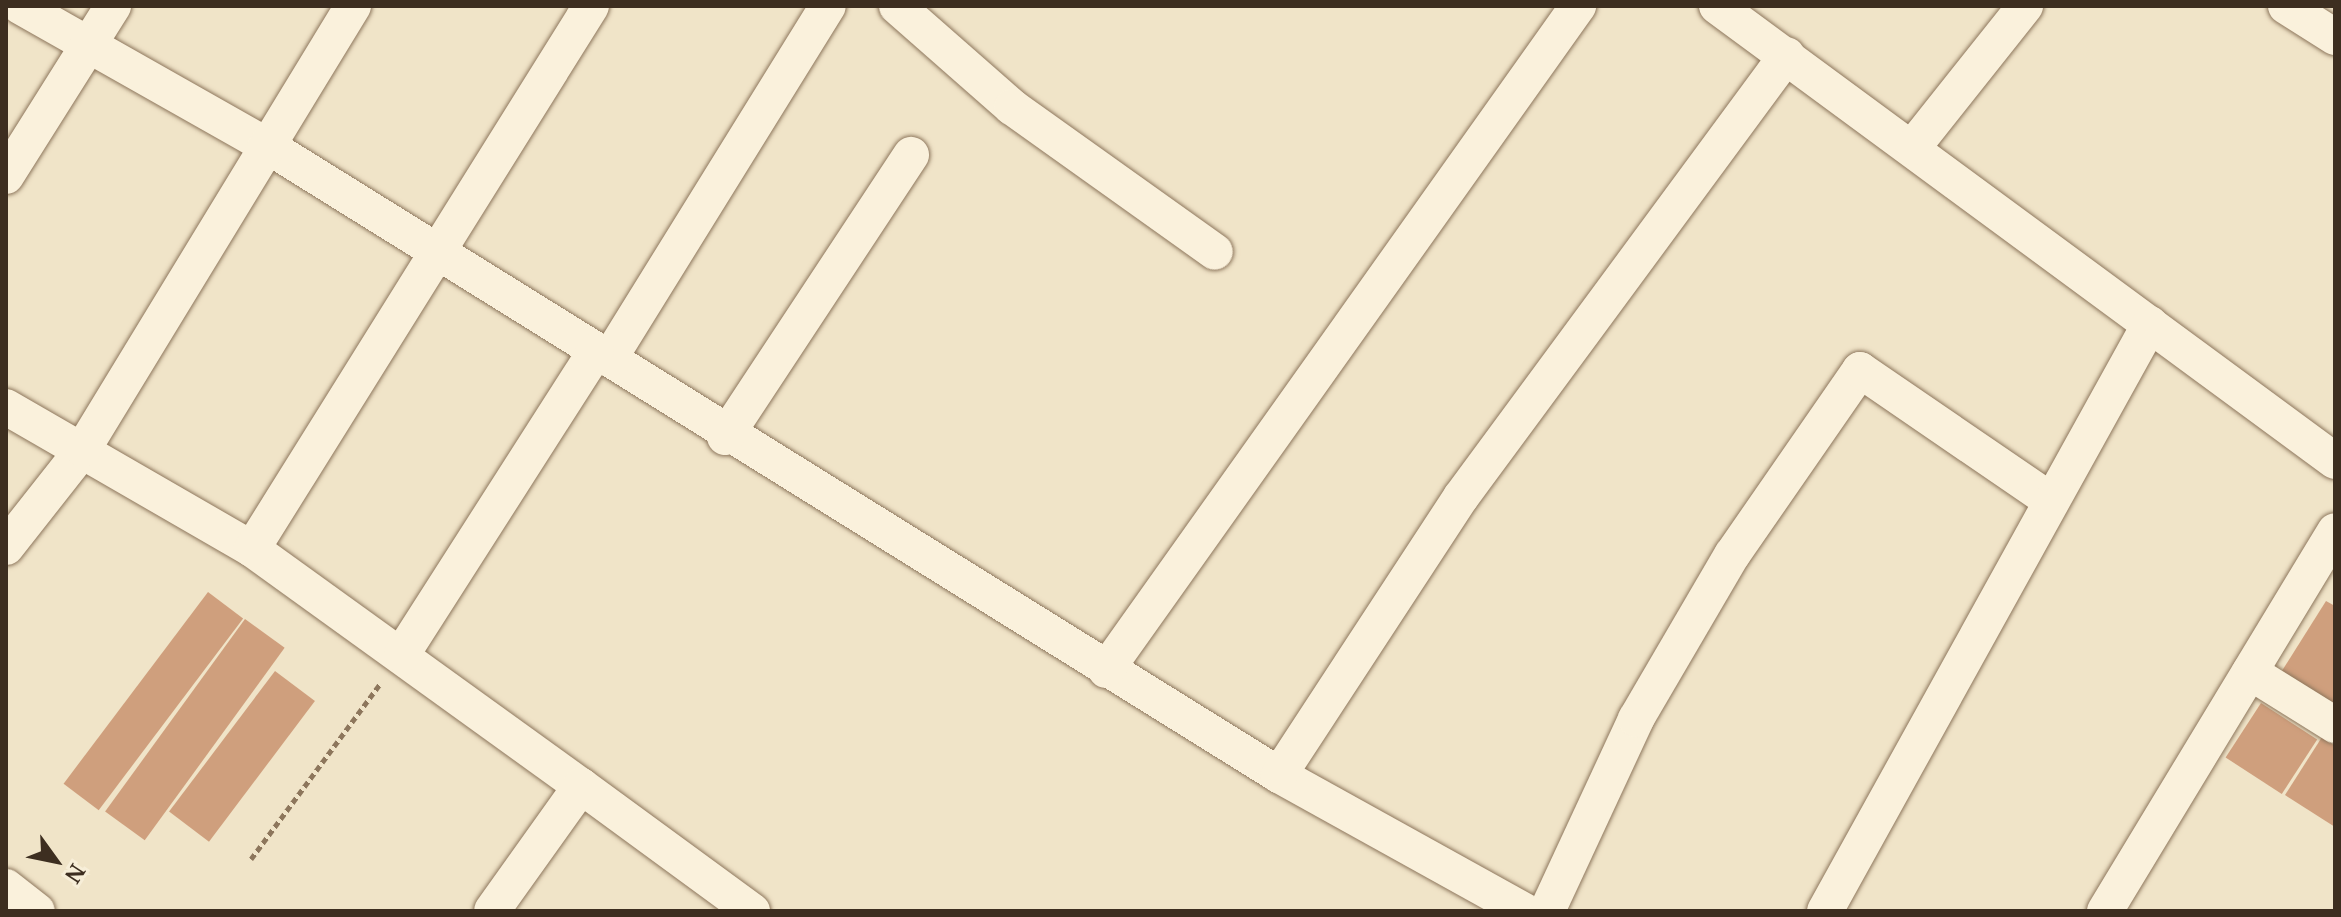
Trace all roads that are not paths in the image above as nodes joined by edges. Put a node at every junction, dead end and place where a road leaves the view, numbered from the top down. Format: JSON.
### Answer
{"nodes":[{"id":1,"x":20,"y":6,"type":"edge"},
{"id":2,"x":113,"y":6,"type":"edge"},
{"id":3,"x":353,"y":6,"type":"edge"},
{"id":4,"x":591,"y":6,"type":"edge"},
{"id":5,"x":828,"y":6,"type":"edge"},
{"id":6,"x":897,"y":6,"type":"edge"},
{"id":7,"x":1578,"y":6,"type":"edge"},
{"id":8,"x":1717,"y":6,"type":"edge"},
{"id":9,"x":2025,"y":6,"type":"edge"},
{"id":10,"x":2286,"y":6,"type":"edge"},
{"id":11,"x":2335,"y":37,"type":"edge"},
{"id":12,"x":87,"y":47,"type":"junction"},
{"id":13,"x":1787,"y":55,"type":"junction"},
{"id":14,"x":266,"y":145,"type":"junction"},
{"id":15,"x":1913,"y":147,"type":"junction"},
{"id":16,"x":911,"y":155,"type":"dead end"},
{"id":17,"x":6,"y":176,"type":"edge"},
{"id":18,"x":437,"y":252,"type":"junction"},
{"id":19,"x":1215,"y":252,"type":"dead end"},
{"id":20,"x":2150,"y":324,"type":"junction"},
{"id":21,"x":603,"y":355,"type":"junction"},
{"id":22,"x":6,"y":407,"type":"edge"},
{"id":23,"x":725,"y":437,"type":"junction"},
{"id":24,"x":83,"y":449,"type":"junction"},
{"id":25,"x":2335,"y":461,"type":"edge"},
{"id":26,"x":2050,"y":500,"type":"junction"},
{"id":27,"x":2335,"y":531,"type":"edge"},
{"id":28,"x":6,"y":547,"type":"edge"},
{"id":29,"x":252,"y":549,"type":"junction"},
{"id":30,"x":402,"y":654,"type":"junction"},
{"id":31,"x":1106,"y":670,"type":"junction"},
{"id":32,"x":2250,"y":672,"type":"junction"},
{"id":33,"x":2335,"y":725,"type":"edge"},
{"id":34,"x":1279,"y":775,"type":"junction"},
{"id":35,"x":581,"y":786,"type":"junction"},
{"id":36,"x":6,"y":887,"type":"edge"},
{"id":37,"x":37,"y":911,"type":"edge"},
{"id":38,"x":492,"y":911,"type":"edge"},
{"id":39,"x":752,"y":911,"type":"edge"},
{"id":40,"x":1524,"y":911,"type":"edge"},
{"id":41,"x":1547,"y":911,"type":"edge"},
{"id":42,"x":1825,"y":911,"type":"edge"},
{"id":43,"x":2105,"y":911,"type":"edge"}],
"edges":[{"from":1,"to":12,"type":"street"},
{"from":2,"to":12,"type":"street"},
{"from":3,"to":14,"type":"street"},
{"from":4,"to":18,"type":"street"},
{"from":5,"to":21,"type":"street"},
{"from":6,"to":19,"type":"street"},
{"from":7,"to":31,"type":"street"},
{"from":8,"to":13,"type":"street"},
{"from":9,"to":15,"type":"street"},
{"from":10,"to":11,"type":"street"},
{"from":12,"to":14,"type":"street"},
{"from":12,"to":17,"type":"street"},
{"from":13,"to":15,"type":"street"},
{"from":13,"to":34,"type":"street"},
{"from":14,"to":18,"type":"street"},
{"from":14,"to":24,"type":"street"},
{"from":15,"to":20,"type":"street"},
{"from":16,"to":23,"type":"street"},
{"from":18,"to":21,"type":"street"},
{"from":18,"to":29,"type":"street"},
{"from":20,"to":25,"type":"street"},
{"from":20,"to":26,"type":"street"},
{"from":21,"to":23,"type":"street"},
{"from":21,"to":30,"type":"street"},
{"from":22,"to":24,"type":"street"},
{"from":23,"to":31,"type":"street"},
{"from":24,"to":28,"type":"street"},
{"from":24,"to":29,"type":"street"},
{"from":26,"to":41,"type":"street"},
{"from":26,"to":42,"type":"street"},
{"from":27,"to":32,"type":"street"},
{"from":29,"to":30,"type":"street"},
{"from":30,"to":35,"type":"street"},
{"from":31,"to":34,"type":"street"},
{"from":32,"to":33,"type":"street"},
{"from":32,"to":43,"type":"street"},
{"from":34,"to":40,"type":"street"},
{"from":35,"to":38,"type":"street"},
{"from":35,"to":39,"type":"street"},
{"from":36,"to":37,"type":"street"}]}
